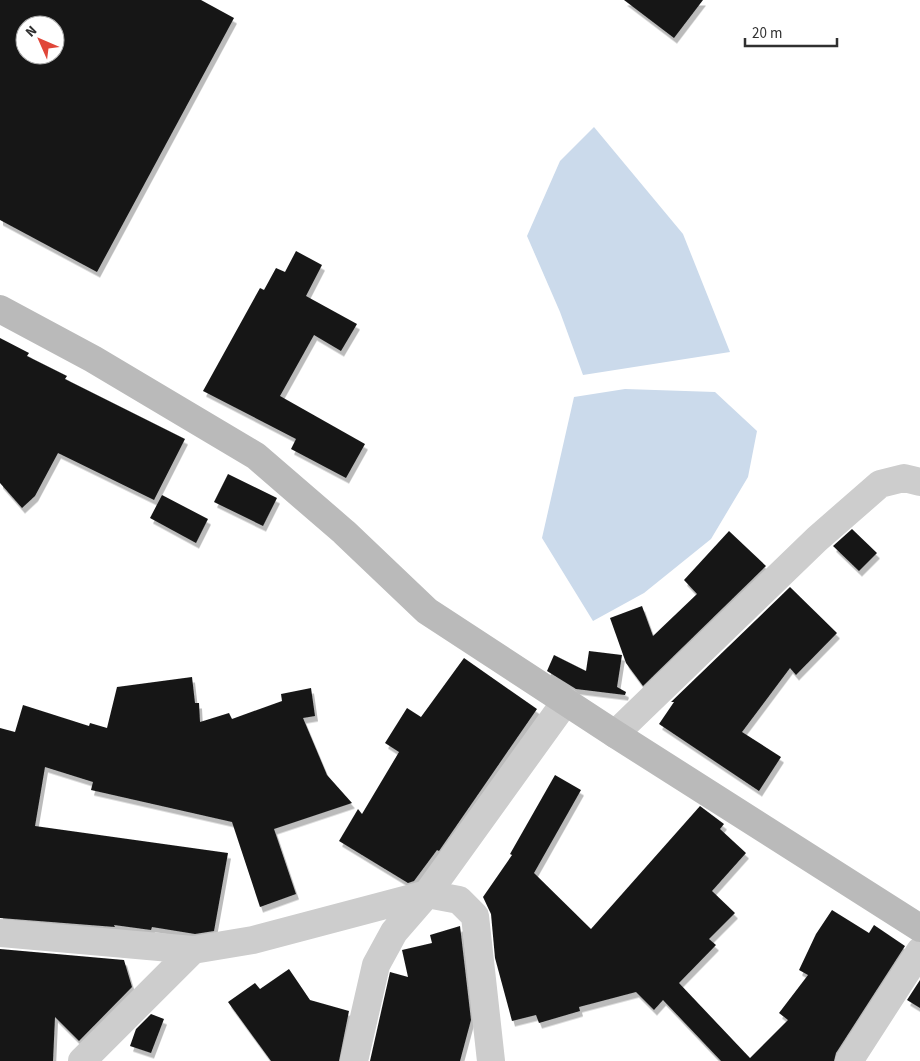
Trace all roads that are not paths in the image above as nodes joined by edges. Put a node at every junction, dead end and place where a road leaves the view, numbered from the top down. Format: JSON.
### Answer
{"nodes":[{"id":1,"x":0,"y":310,"type":"edge"},
{"id":2,"x":920,"y":482,"type":"edge"},
{"id":3,"x":566,"y":701,"type":"junction"},
{"id":4,"x":615,"y":734,"type":"junction"},
{"id":5,"x":427,"y":894,"type":"junction"},
{"id":6,"x":920,"y":928,"type":"edge"},
{"id":7,"x":0,"y":933,"type":"edge"},
{"id":8,"x":193,"y":950,"type":"junction"},
{"id":9,"x":920,"y":951,"type":"edge"},
{"id":10,"x":82,"y":1061,"type":"edge"},
{"id":11,"x":354,"y":1061,"type":"edge"},
{"id":12,"x":491,"y":1061,"type":"edge"},
{"id":13,"x":849,"y":1061,"type":"edge"}],
"edges":[{"from":1,"to":3,"type":"main road"},
{"from":2,"to":4,"type":"street"},
{"from":3,"to":4,"type":"main road"},
{"from":3,"to":5,"type":"street"},
{"from":4,"to":6,"type":"main road"},
{"from":5,"to":8,"type":"street"},
{"from":5,"to":11,"type":"street"},
{"from":5,"to":12,"type":"street"},
{"from":7,"to":8,"type":"street"},
{"from":8,"to":10,"type":"street"},
{"from":9,"to":13,"type":"street"}]}
